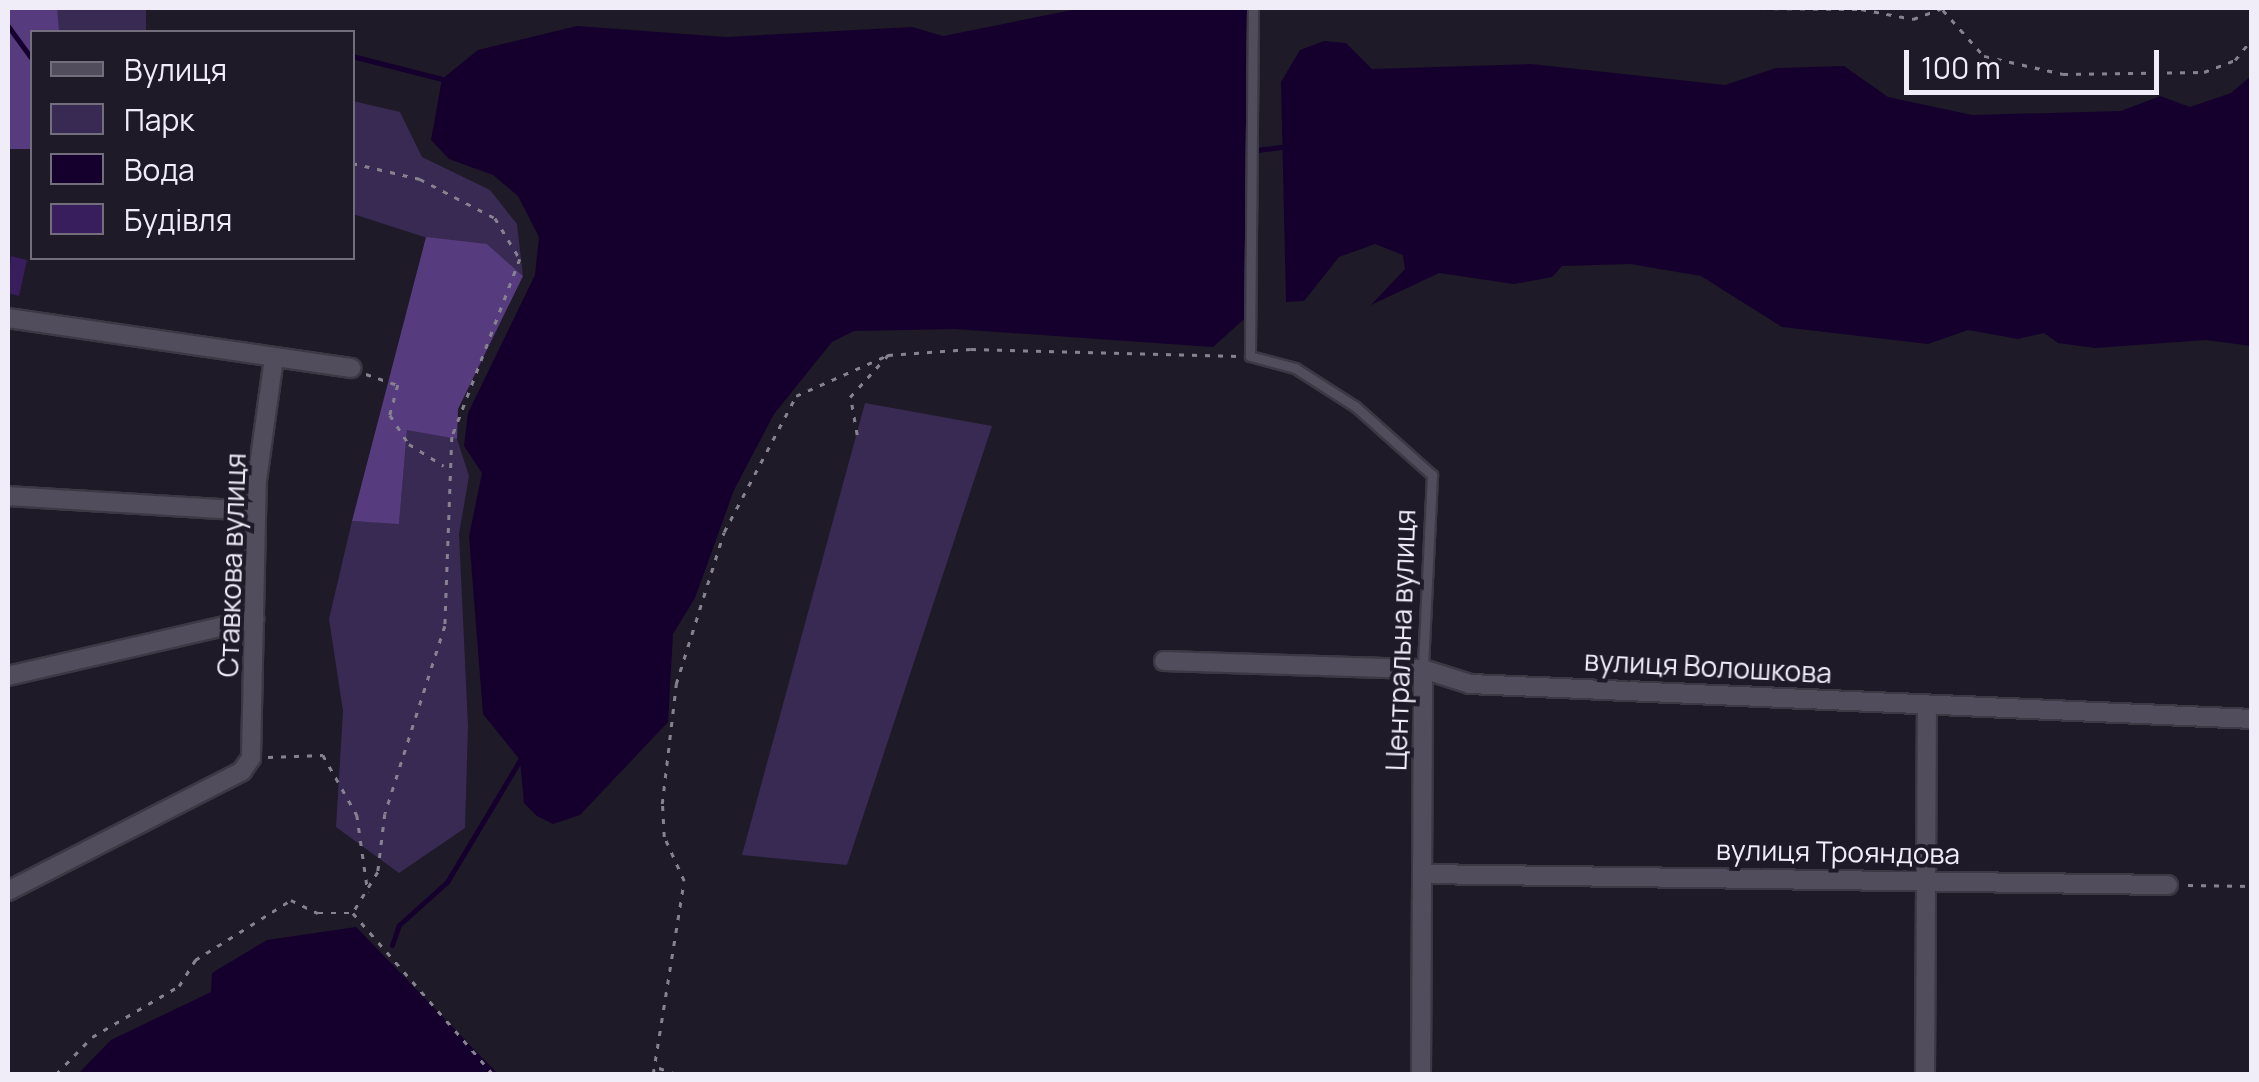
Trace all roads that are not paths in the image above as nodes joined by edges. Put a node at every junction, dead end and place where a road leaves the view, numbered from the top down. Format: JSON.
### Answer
{"nodes":[{"id":1,"x":1253,"y":8,"type":"edge"},
{"id":2,"x":8,"y":318,"type":"edge"},
{"id":3,"x":274,"y":358,"type":"junction"},
{"id":4,"x":351,"y":368,"type":"road end"},
{"id":5,"x":8,"y":496,"type":"edge"},
{"id":6,"x":256,"y":511,"type":"junction"},
{"id":7,"x":255,"y":618,"type":"junction"},
{"id":8,"x":1164,"y":661,"type":"dead end"},
{"id":9,"x":1423,"y":669,"type":"junction"},
{"id":10,"x":8,"y":676,"type":"edge"},
{"id":11,"x":1927,"y":707,"type":"junction"},
{"id":12,"x":2252,"y":719,"type":"edge"},
{"id":13,"x":1423,"y":874,"type":"junction"},
{"id":14,"x":1926,"y":879,"type":"junction"},
{"id":15,"x":2168,"y":885,"type":"road end"},
{"id":16,"x":8,"y":891,"type":"edge"},
{"id":17,"x":1420,"y":1074,"type":"edge"},
{"id":18,"x":1925,"y":1074,"type":"edge"}],
"edges":[{"from":1,"to":9,"type":"lane","name":"Центральна вулиця"},
{"from":2,"to":3,"type":"street"},
{"from":3,"to":4,"type":"street"},
{"from":3,"to":6,"type":"street","name":"Ставкова вулиця"},
{"from":5,"to":6,"type":"street"},
{"from":6,"to":7,"type":"street","name":"Ставкова вулиця"},
{"from":7,"to":10,"type":"street"},
{"from":7,"to":16,"type":"street","name":"Ставкова вулиця"},
{"from":8,"to":9,"type":"street","name":"вулиця Волошкова"},
{"from":9,"to":11,"type":"street","name":"вулиця Волошкова"},
{"from":9,"to":13,"type":"street","name":"Центральна вулиця"},
{"from":11,"to":12,"type":"street","name":"вулиця Волошкова"},
{"from":11,"to":14,"type":"street"},
{"from":13,"to":14,"type":"street","name":"вулиця Трояндова"},
{"from":13,"to":17,"type":"street","name":"Центральна вулиця"},
{"from":14,"to":15,"type":"street","name":"вулиця Трояндова"},
{"from":14,"to":18,"type":"street"}]}
